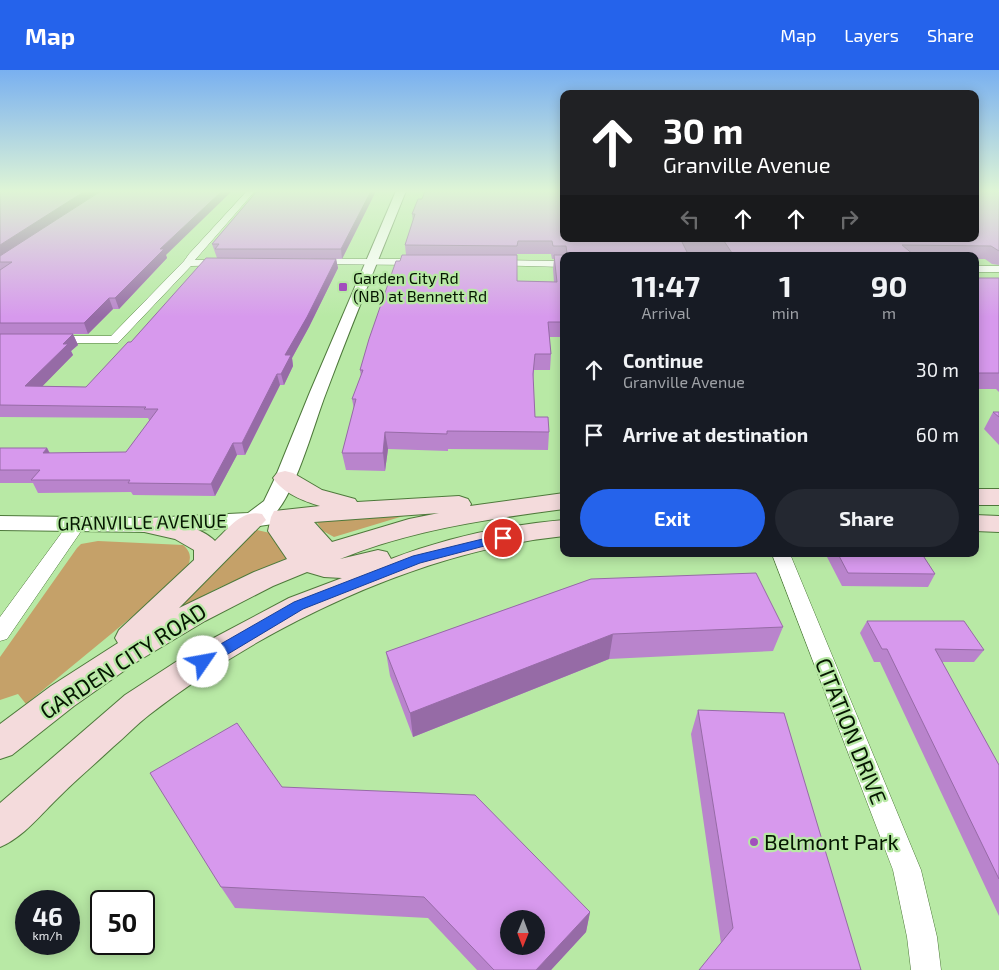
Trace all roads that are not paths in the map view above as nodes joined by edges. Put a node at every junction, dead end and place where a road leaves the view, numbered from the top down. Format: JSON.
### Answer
{"nodes":[{"id":1,"x":213,"y":233,"type":"edge"},
{"id":2,"x":384,"y":233,"type":"edge"},
{"id":3,"x":307,"y":262,"type":"edge"},
{"id":4,"x":373,"y":262,"type":"junction"},
{"id":5,"x":433,"y":262,"type":"edge"},
{"id":6,"x":188,"y":263,"type":"junction"},
{"id":7,"x":238,"y":263,"type":"edge"},
{"id":8,"x":480,"y":263,"type":"edge"},
{"id":9,"x":560,"y":264,"type":"edge"},
{"id":10,"x":979,"y":269,"type":"edge"},
{"id":11,"x":999,"y":269,"type":"edge"},
{"id":12,"x":38,"y":340,"type":"edge"},
{"id":13,"x":285,"y":478,"type":"junction"},
{"id":14,"x":979,"y":497,"type":"edge"},
{"id":15,"x":999,"y":497,"type":"edge"},
{"id":16,"x":560,"y":501,"type":"edge"},
{"id":17,"x":506,"y":506,"type":"junction"},
{"id":18,"x":371,"y":509,"type":"junction"},
{"id":19,"x":269,"y":514,"type":"junction"},
{"id":20,"x":0,"y":523,"type":"edge"},
{"id":21,"x":979,"y":523,"type":"edge"},
{"id":22,"x":77,"y":524,"type":"junction"},
{"id":23,"x":999,"y":524,"type":"edge"},
{"id":24,"x":149,"y":525,"type":"junction"},
{"id":25,"x":560,"y":528,"type":"edge"},
{"id":26,"x":533,"y":531,"type":"junction"},
{"id":27,"x":782,"y":557,"type":"edge"},
{"id":28,"x":317,"y":560,"type":"junction"},
{"id":29,"x":207,"y":565,"type":"junction"},
{"id":30,"x":298,"y":606,"type":"junction"},
{"id":31,"x":0,"y":633,"type":"edge"},
{"id":32,"x":76,"y":686,"type":"junction"},
{"id":33,"x":0,"y":744,"type":"edge"},
{"id":34,"x":0,"y":828,"type":"edge"},
{"id":35,"x":926,"y":970,"type":"edge"}],
"edges":[{"from":1,"to":6,"type":"street"},
{"from":2,"to":4,"type":"street"},
{"from":3,"to":4,"type":"street"},
{"from":4,"to":5,"type":"street"},
{"from":4,"to":13,"type":"street"},
{"from":6,"to":7,"type":"street"},
{"from":6,"to":12,"type":"street"},
{"from":8,"to":9,"type":"street"},
{"from":10,"to":11,"type":"street"},
{"from":13,"to":18,"type":"main road"},
{"from":13,"to":19,"type":"street"},
{"from":14,"to":15,"type":"main road"},
{"from":16,"to":17,"type":"main road"},
{"from":17,"to":18,"type":"main road"},
{"from":17,"to":28,"type":"main road"},
{"from":18,"to":19,"type":"main road"},
{"from":19,"to":24,"type":"street","name":"GRANVILLE AVENUE"},
{"from":19,"to":28,"type":"main road"},
{"from":19,"to":29,"type":"main road"},
{"from":20,"to":22,"type":"street","name":"GRANVILLE AVENUE"},
{"from":21,"to":23,"type":"main road"},
{"from":22,"to":24,"type":"street","name":"GRANVILLE AVENUE"},
{"from":22,"to":31,"type":"street"},
{"from":24,"to":29,"type":"main road"},
{"from":25,"to":26,"type":"main road"},
{"from":26,"to":28,"type":"main road"},
{"from":26,"to":30,"type":"main road"},
{"from":27,"to":35,"type":"street","name":"CITATION DRIVE"},
{"from":28,"to":30,"type":"main road"},
{"from":28,"to":32,"type":"main road","name":"GARDEN CITY ROAD"},
{"from":29,"to":32,"type":"main road"},
{"from":30,"to":34,"type":"main road"},
{"from":32,"to":33,"type":"main road","name":"GARDEN CITY ROAD"}]}
